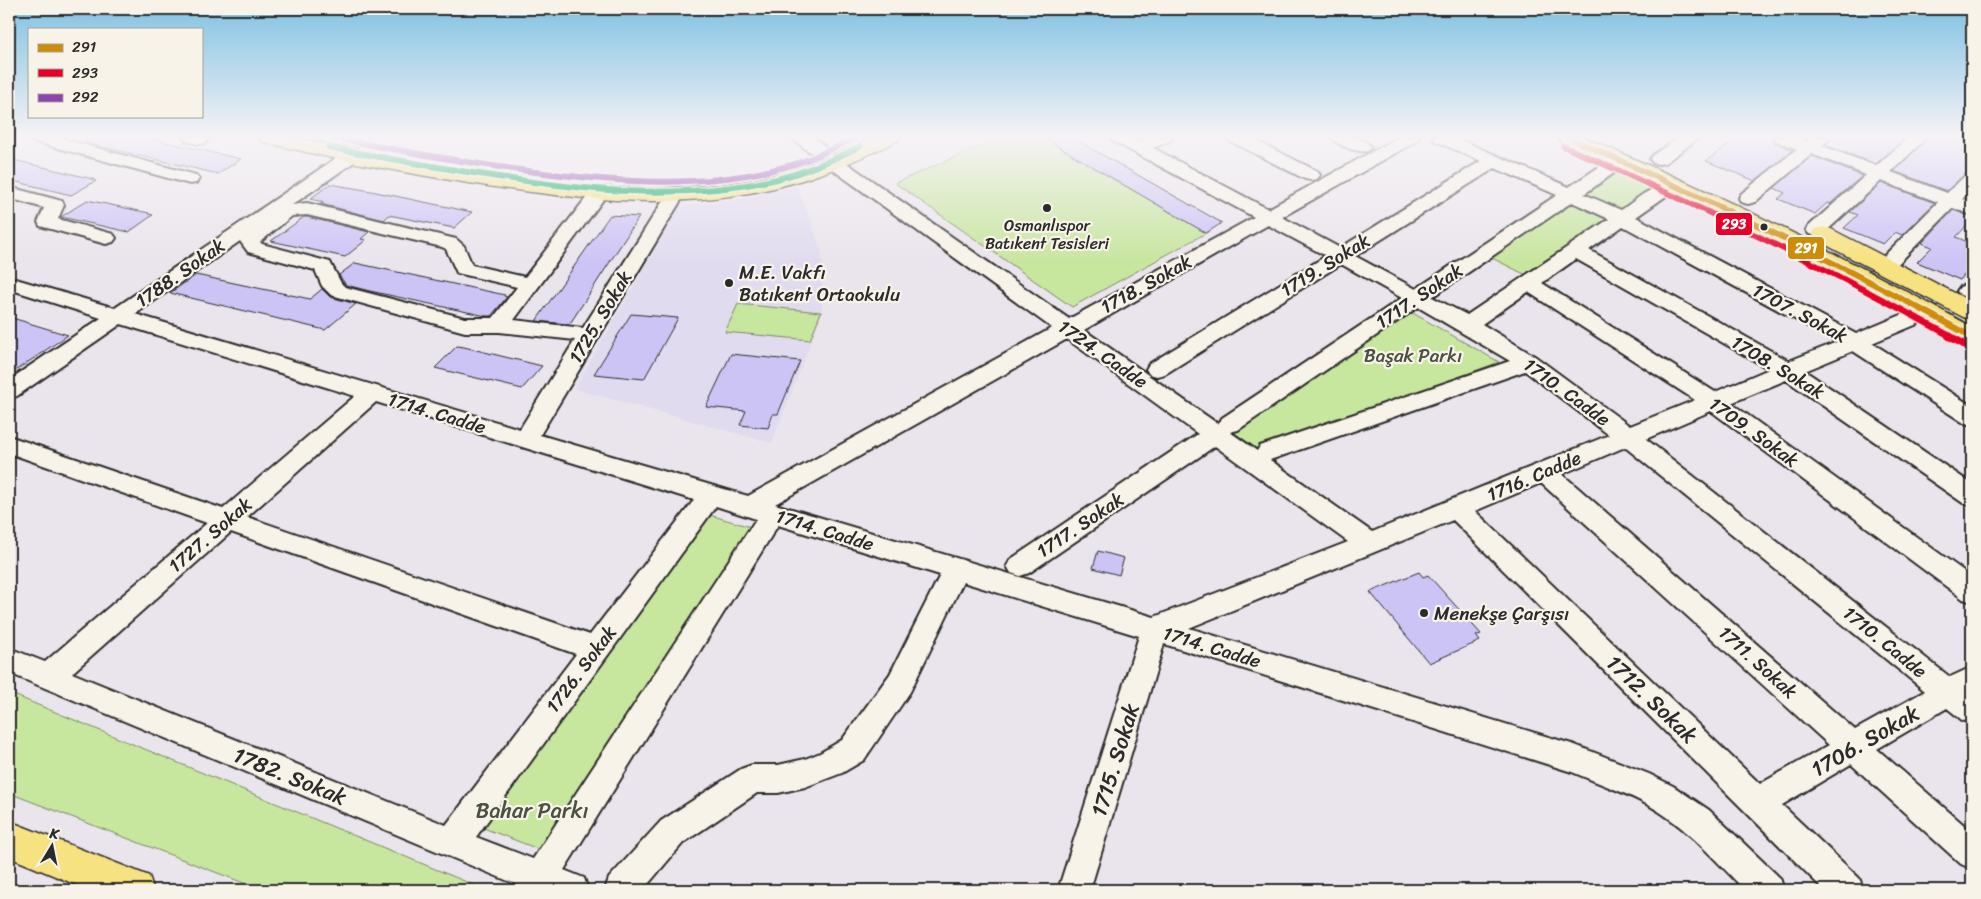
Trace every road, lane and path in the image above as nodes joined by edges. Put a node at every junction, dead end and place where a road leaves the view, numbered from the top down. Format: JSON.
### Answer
{"nodes":[{"id":1,"x":307,"y":179,"type":"edge"},
{"id":2,"x":480,"y":179,"type":"edge"},
{"id":3,"x":617,"y":179,"type":"edge"},
{"id":4,"x":703,"y":179,"type":"edge"},
{"id":5,"x":787,"y":179,"type":"edge"},
{"id":6,"x":859,"y":179,"type":"edge"},
{"id":7,"x":1197,"y":179,"type":"edge"},
{"id":8,"x":1336,"y":179,"type":"edge"},
{"id":9,"x":1464,"y":179,"type":"edge"},
{"id":10,"x":1535,"y":179,"type":"edge"},
{"id":11,"x":1593,"y":179,"type":"edge"},
{"id":12,"x":1665,"y":179,"type":"edge"},
{"id":13,"x":1705,"y":179,"type":"edge"},
{"id":14,"x":1771,"y":179,"type":"edge"},
{"id":15,"x":1872,"y":179,"type":"edge"},
{"id":16,"x":1895,"y":179,"type":"edge"},
{"id":17,"x":1972,"y":179,"type":"edge"},
{"id":18,"x":9,"y":192,"type":"edge"},
{"id":19,"x":1660,"y":192,"type":"dead end"},
{"id":20,"x":599,"y":193,"type":"junction"},
{"id":21,"x":674,"y":195,"type":"junction"},
{"id":22,"x":1570,"y":195,"type":"junction"},
{"id":23,"x":1748,"y":198,"type":"junction"},
{"id":24,"x":1951,"y":200,"type":"junction"},
{"id":25,"x":1972,"y":208,"type":"edge"},
{"id":26,"x":1267,"y":217,"type":"junction"},
{"id":27,"x":1623,"y":218,"type":"junction"},
{"id":28,"x":1816,"y":230,"type":"junction"},
{"id":29,"x":106,"y":238,"type":"dead end"},
{"id":30,"x":1575,"y":250,"type":"junction"},
{"id":31,"x":1340,"y":256,"type":"junction"},
{"id":32,"x":1886,"y":265,"type":"junction"},
{"id":33,"x":1528,"y":283,"type":"junction"},
{"id":34,"x":10,"y":284,"type":"edge"},
{"id":35,"x":530,"y":284,"type":"junction"},
{"id":36,"x":1418,"y":298,"type":"junction"},
{"id":37,"x":1972,"y":312,"type":"edge"},
{"id":38,"x":118,"y":316,"type":"junction"},
{"id":39,"x":1913,"y":318,"type":"dead end"},
{"id":40,"x":499,"y":325,"type":"junction"},
{"id":41,"x":1467,"y":325,"type":"junction"},
{"id":42,"x":1067,"y":328,"type":"junction"},
{"id":43,"x":589,"y":335,"type":"junction"},
{"id":44,"x":1972,"y":337,"type":"edge"},
{"id":45,"x":1854,"y":342,"type":"junction"},
{"id":46,"x":1528,"y":362,"type":"junction"},
{"id":47,"x":1157,"y":369,"type":"dead end"},
{"id":48,"x":1787,"y":370,"type":"junction"},
{"id":49,"x":9,"y":391,"type":"edge"},
{"id":50,"x":372,"y":393,"type":"junction"},
{"id":51,"x":1713,"y":401,"type":"junction"},
{"id":52,"x":1972,"y":417,"type":"edge"},
{"id":53,"x":1223,"y":429,"type":"junction"},
{"id":54,"x":1628,"y":437,"type":"junction"},
{"id":55,"x":526,"y":439,"type":"junction"},
{"id":56,"x":9,"y":444,"type":"edge"},
{"id":57,"x":1268,"y":452,"type":"dead end"},
{"id":58,"x":1544,"y":472,"type":"junction"},
{"id":59,"x":711,"y":495,"type":"junction"},
{"id":60,"x":1972,"y":496,"type":"edge"},
{"id":61,"x":1456,"y":508,"type":"junction"},
{"id":62,"x":761,"y":511,"type":"junction"},
{"id":63,"x":226,"y":520,"type":"junction"},
{"id":64,"x":1370,"y":544,"type":"junction"},
{"id":65,"x":1020,"y":566,"type":"dead end"},
{"id":66,"x":956,"y":569,"type":"junction"},
{"id":67,"x":1972,"y":591,"type":"edge"},
{"id":68,"x":1155,"y":629,"type":"junction"},
{"id":69,"x":596,"y":649,"type":"junction"},
{"id":70,"x":9,"y":660,"type":"edge"},
{"id":71,"x":48,"y":677,"type":"junction"},
{"id":72,"x":1960,"y":686,"type":"edge"},
{"id":73,"x":1972,"y":711,"type":"edge"},
{"id":74,"x":1853,"y":747,"type":"junction"},
{"id":75,"x":1757,"y":802,"type":"junction"},
{"id":76,"x":9,"y":839,"type":"edge"},
{"id":77,"x":452,"y":843,"type":"junction"},
{"id":78,"x":1972,"y":853,"type":"edge"},
{"id":79,"x":540,"y":878,"type":"junction"},
{"id":80,"x":135,"y":890,"type":"edge"},
{"id":81,"x":572,"y":890,"type":"edge"},
{"id":82,"x":621,"y":890,"type":"edge"},
{"id":83,"x":1074,"y":890,"type":"edge"},
{"id":84,"x":1768,"y":890,"type":"edge"},
{"id":85,"x":1848,"y":890,"type":"edge"}],
"edges":[{"from":1,"to":38,"type":"street","name":"1788. Sokak"},
{"from":2,"to":20,"type":"main road"},
{"from":3,"to":4,"type":"main road"},
{"from":5,"to":21,"type":"main road"},
{"from":6,"to":42,"type":"street","name":"1724. Cadde"},
{"from":7,"to":26,"type":"street","name":"1710. Cadde"},
{"from":8,"to":26,"type":"street","name":"1718. Sokak"},
{"from":9,"to":31,"type":"street","name":"1719. Sokak"},
{"from":10,"to":22,"type":"street","name":"1707. Sokak"},
{"from":11,"to":22,"type":"street","name":"1717. Sokak"},
{"from":12,"to":44,"type":"main road"},
{"from":13,"to":23,"type":"main road"},
{"from":14,"to":23,"type":"street"},
{"from":15,"to":28,"type":"street"},
{"from":16,"to":24,"type":"street"},
{"from":17,"to":24,"type":"street"},
{"from":18,"to":29,"type":"street"},
{"from":19,"to":27,"type":"street"},
{"from":20,"to":21,"type":"main road"},
{"from":20,"to":35,"type":"street"},
{"from":21,"to":43,"type":"street","name":"1725. Sokak"},
{"from":22,"to":27,"type":"street","name":"1707. Sokak"},
{"from":22,"to":36,"type":"street","name":"1717. Sokak"},
{"from":23,"to":28,"type":"main road"},
{"from":24,"to":25,"type":"street"},
{"from":24,"to":32,"type":"street"},
{"from":26,"to":31,"type":"street","name":"1710. Cadde"},
{"from":26,"to":42,"type":"street","name":"1718. Sokak"},
{"from":27,"to":30,"type":"street"},
{"from":27,"to":45,"type":"street","name":"1707. Sokak"},
{"from":28,"to":32,"type":"main road"},
{"from":30,"to":33,"type":"street"},
{"from":30,"to":48,"type":"street","name":"1708. Sokak"},
{"from":31,"to":36,"type":"street","name":"1710. Cadde"},
{"from":31,"to":47,"type":"street","name":"1719. Sokak"},
{"from":32,"to":37,"type":"main road"},
{"from":33,"to":41,"type":"street"},
{"from":33,"to":51,"type":"street","name":"1709. Sokak"},
{"from":34,"to":38,"type":"street","name":"1714. Cadde"},
{"from":35,"to":40,"type":"street"},
{"from":35,"to":40,"type":"street"},
{"from":36,"to":41,"type":"street","name":"1710. Cadde"},
{"from":36,"to":53,"type":"street","name":"1717. Sokak"},
{"from":38,"to":49,"type":"street","name":"1788. Sokak"},
{"from":38,"to":50,"type":"street","name":"1714. Cadde"},
{"from":39,"to":45,"type":"street","name":"1716. Cadde"},
{"from":40,"to":43,"type":"street"},
{"from":41,"to":46,"type":"street","name":"1710. Cadde"},
{"from":42,"to":53,"type":"street","name":"1724. Cadde"},
{"from":42,"to":62,"type":"street","name":"1718. Sokak"},
{"from":43,"to":55,"type":"street","name":"1725. Sokak"},
{"from":45,"to":48,"type":"street","name":"1716. Cadde"},
{"from":45,"to":52,"type":"street","name":"1707. Sokak"},
{"from":46,"to":54,"type":"street","name":"1710. Cadde"},
{"from":46,"to":57,"type":"street"},
{"from":48,"to":51,"type":"street","name":"1716. Cadde"},
{"from":48,"to":60,"type":"street","name":"1708. Sokak"},
{"from":50,"to":55,"type":"street","name":"1714. Cadde"},
{"from":50,"to":63,"type":"street","name":"1727. Sokak"},
{"from":51,"to":54,"type":"street","name":"1716. Cadde"},
{"from":51,"to":67,"type":"street","name":"1709. Sokak"},
{"from":53,"to":64,"type":"street","name":"1724. Cadde"},
{"from":53,"to":65,"type":"street","name":"1717. Sokak"},
{"from":54,"to":58,"type":"street","name":"1716. Cadde"},
{"from":54,"to":72,"type":"street","name":"1710. Cadde"},
{"from":55,"to":59,"type":"street","name":"1714. Cadde"},
{"from":56,"to":63,"type":"street"},
{"from":58,"to":61,"type":"street","name":"1716. Cadde"},
{"from":58,"to":74,"type":"street","name":"1711. Sokak"},
{"from":59,"to":62,"type":"street","name":"1714. Cadde"},
{"from":59,"to":69,"type":"street","name":"1726. Sokak"},
{"from":61,"to":64,"type":"street","name":"1716. Cadde"},
{"from":61,"to":75,"type":"street","name":"1712. Sokak"},
{"from":62,"to":66,"type":"street","name":"1714. Cadde"},
{"from":62,"to":79,"type":"street"},
{"from":63,"to":69,"type":"street"},
{"from":63,"to":71,"type":"street","name":"1727. Sokak"},
{"from":64,"to":68,"type":"street","name":"1716. Cadde"},
{"from":66,"to":68,"type":"street","name":"1714. Cadde"},
{"from":66,"to":82,"type":"street"},
{"from":68,"to":83,"type":"street","name":"1715. Sokak"},
{"from":68,"to":84,"type":"street","name":"1714. Cadde"},
{"from":69,"to":77,"type":"street","name":"1726. Sokak"},
{"from":70,"to":71,"type":"street","name":"1782. Sokak"},
{"from":71,"to":77,"type":"street","name":"1782. Sokak"},
{"from":72,"to":73,"type":"street","name":"1710. Cadde"},
{"from":72,"to":74,"type":"street","name":"1706. Sokak"},
{"from":74,"to":75,"type":"street","name":"1706. Sokak"},
{"from":74,"to":78,"type":"street","name":"1711. Sokak"},
{"from":75,"to":85,"type":"street","name":"1712. Sokak"},
{"from":76,"to":80,"type":"main road"},
{"from":77,"to":79,"type":"street","name":"1782. Sokak"},
{"from":79,"to":81,"type":"street","name":"1782. Sokak"}]}
